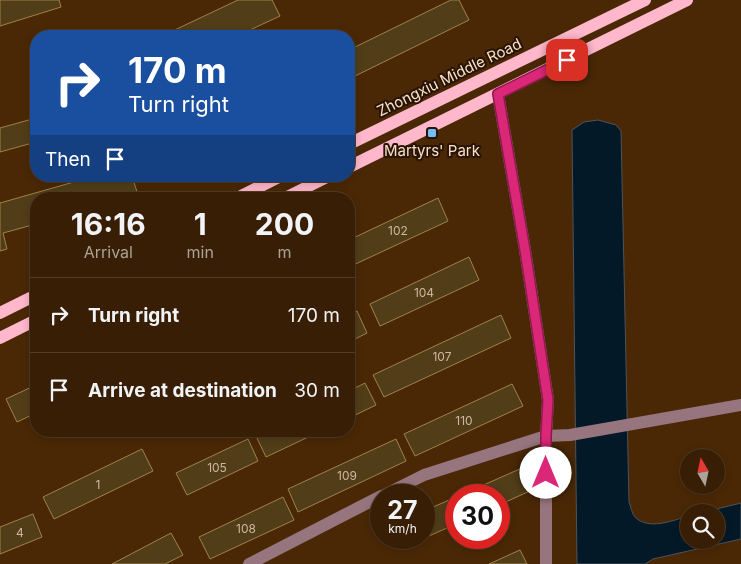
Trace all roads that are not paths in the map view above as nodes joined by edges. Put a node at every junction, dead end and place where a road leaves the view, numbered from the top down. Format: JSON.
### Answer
{"nodes":[{"id":1,"x":644,"y":0,"type":"edge"},
{"id":2,"x":687,"y":0,"type":"edge"},
{"id":3,"x":498,"y":94,"type":"junction"},
{"id":4,"x":355,"y":141,"type":"edge"},
{"id":5,"x":355,"y":164,"type":"edge"},
{"id":6,"x":269,"y":182,"type":"edge"},
{"id":7,"x":317,"y":182,"type":"edge"},
{"id":8,"x":249,"y":192,"type":"edge"},
{"id":9,"x":298,"y":192,"type":"edge"},
{"id":10,"x":30,"y":298,"type":"edge"},
{"id":11,"x":0,"y":313,"type":"edge"},
{"id":12,"x":30,"y":323,"type":"edge"},
{"id":13,"x":0,"y":338,"type":"edge"},
{"id":14,"x":741,"y":404,"type":"edge"},
{"id":15,"x":546,"y":436,"type":"junction"},
{"id":16,"x":406,"y":484,"type":"edge"},
{"id":17,"x":370,"y":503,"type":"edge"},
{"id":18,"x":249,"y":564,"type":"edge"},
{"id":19,"x":546,"y":564,"type":"edge"}],
"edges":[{"from":1,"to":4,"type":"main road","name":"Zhongxiu Middle Road"},
{"from":2,"to":3,"type":"main road"},
{"from":3,"to":5,"type":"main road"},
{"from":3,"to":15,"type":"street"},
{"from":6,"to":8,"type":"main road"},
{"from":7,"to":9,"type":"main road"},
{"from":10,"to":11,"type":"main road"},
{"from":12,"to":13,"type":"main road"},
{"from":14,"to":15,"type":"street"},
{"from":15,"to":16,"type":"street"},
{"from":15,"to":19,"type":"street"},
{"from":17,"to":18,"type":"street"}]}
